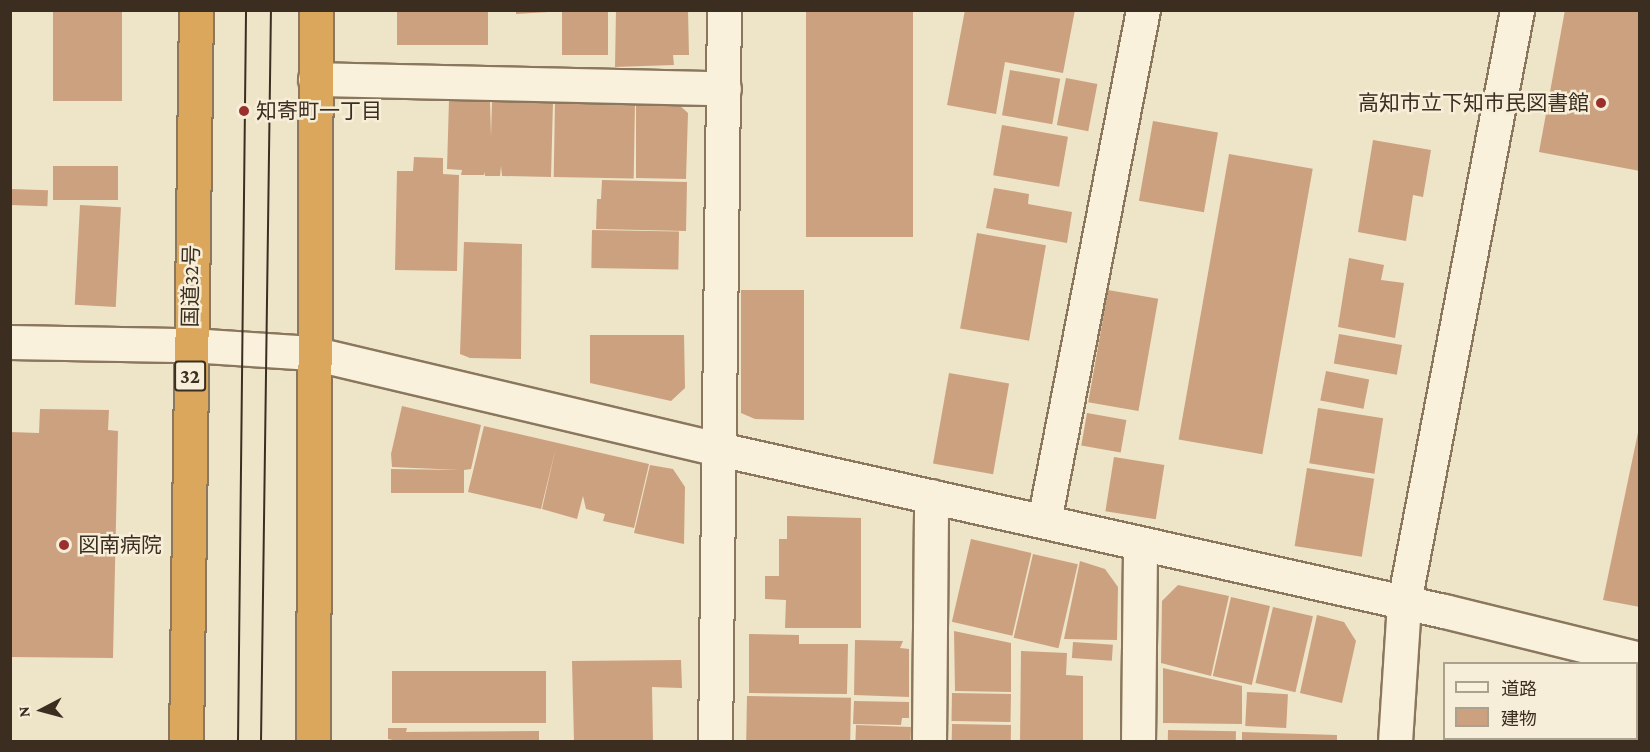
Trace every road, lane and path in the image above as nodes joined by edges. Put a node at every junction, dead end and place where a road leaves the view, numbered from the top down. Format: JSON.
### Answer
{"nodes":[{"id":1,"x":196,"y":10,"type":"edge"},
{"id":2,"x":316,"y":10,"type":"edge"},
{"id":3,"x":724,"y":10,"type":"edge"},
{"id":4,"x":1143,"y":10,"type":"edge"},
{"id":5,"x":1517,"y":10,"type":"edge"},
{"id":6,"x":315,"y":79,"type":"junction"},
{"id":7,"x":724,"y":88,"type":"junction"},
{"id":8,"x":10,"y":342,"type":"edge"},
{"id":9,"x":190,"y":345,"type":"junction"},
{"id":10,"x":312,"y":353,"type":"junction"},
{"id":11,"x":719,"y":449,"type":"junction"},
{"id":12,"x":931,"y":496,"type":"junction"},
{"id":13,"x":1044,"y":521,"type":"junction"},
{"id":14,"x":1140,"y":544,"type":"junction"},
{"id":15,"x":1404,"y":602,"type":"junction"},
{"id":16,"x":1640,"y":659,"type":"edge"},
{"id":17,"x":1640,"y":714,"type":"edge"},
{"id":18,"x":1638,"y":732,"type":"edge"},
{"id":19,"x":186,"y":741,"type":"edge"},
{"id":20,"x":313,"y":741,"type":"edge"},
{"id":21,"x":715,"y":741,"type":"edge"},
{"id":22,"x":929,"y":741,"type":"edge"},
{"id":23,"x":1138,"y":741,"type":"edge"},
{"id":24,"x":1395,"y":741,"type":"edge"}],
"edges":[{"from":1,"to":9,"type":"highway","name":"国道32号","number":"32"},
{"from":2,"to":6,"type":"highway"},
{"from":3,"to":7,"type":"street"},
{"from":4,"to":13,"type":"street"},
{"from":5,"to":15,"type":"street"},
{"from":6,"to":7,"type":"street"},
{"from":6,"to":10,"type":"highway"},
{"from":7,"to":11,"type":"street"},
{"from":8,"to":9,"type":"street"},
{"from":9,"to":10,"type":"street"},
{"from":9,"to":19,"type":"highway","name":"国道32号","number":"32"},
{"from":10,"to":11,"type":"street"},
{"from":10,"to":20,"type":"highway"},
{"from":11,"to":12,"type":"street"},
{"from":11,"to":21,"type":"street"},
{"from":12,"to":13,"type":"street"},
{"from":12,"to":22,"type":"street"},
{"from":13,"to":14,"type":"street"},
{"from":14,"to":15,"type":"street"},
{"from":14,"to":23,"type":"street"},
{"from":15,"to":16,"type":"street"},
{"from":15,"to":24,"type":"street"},
{"from":17,"to":18,"type":"street"}]}
